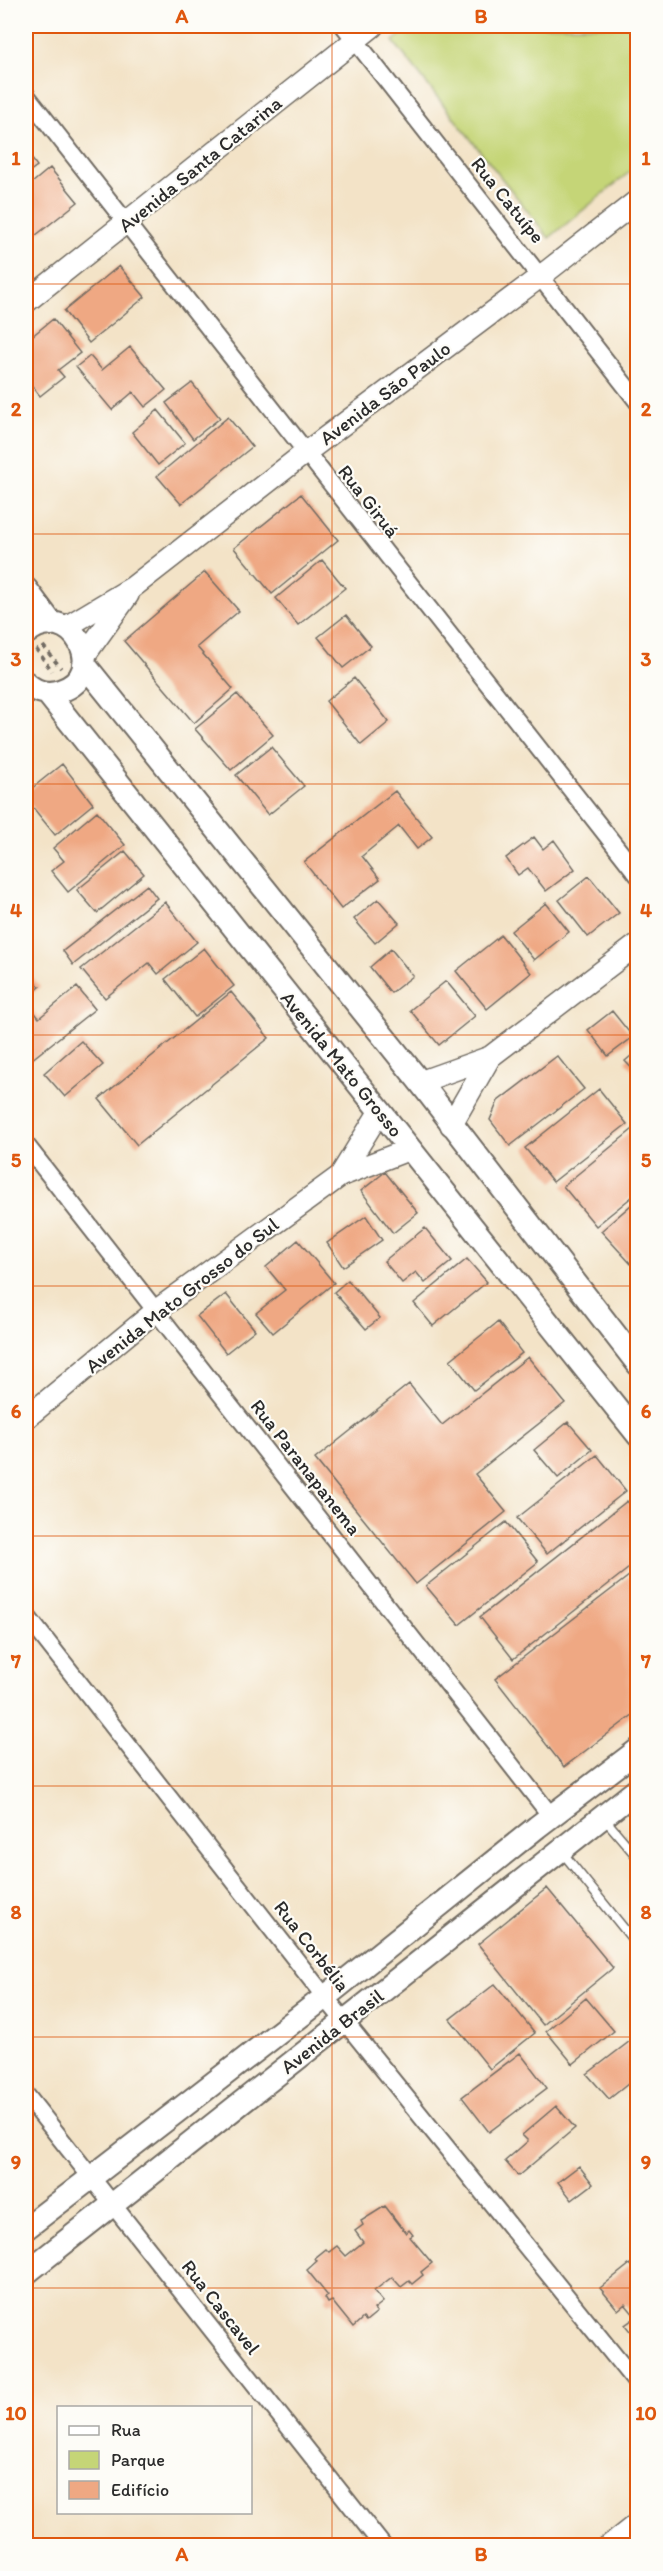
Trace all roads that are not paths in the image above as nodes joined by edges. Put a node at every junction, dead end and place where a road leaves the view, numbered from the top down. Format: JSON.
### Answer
{"nodes":[{"id":1,"x":373,"y":26,"type":"edge"},
{"id":2,"x":350,"y":32,"type":"edge"},
{"id":3,"x":26,"y":95,"type":"edge"},
{"id":4,"x":638,"y":200,"type":"edge"},
{"id":5,"x":126,"y":223,"type":"junction"},
{"id":6,"x":541,"y":276,"type":"junction"},
{"id":7,"x":26,"y":302,"type":"edge"},
{"id":8,"x":638,"y":402,"type":"edge"},
{"id":9,"x":305,"y":453,"type":"junction"},
{"id":10,"x":134,"y":587,"type":"junction"},
{"id":11,"x":26,"y":589,"type":"edge"},
{"id":12,"x":59,"y":625,"type":"junction"},
{"id":13,"x":26,"y":633,"type":"edge"},
{"id":14,"x":85,"y":659,"type":"junction"},
{"id":15,"x":33,"y":690,"type":"edge"},
{"id":16,"x":638,"y":875,"type":"edge"},
{"id":17,"x":638,"y":944,"type":"edge"},
{"id":18,"x":490,"y":1057,"type":"junction"},
{"id":19,"x":420,"y":1082,"type":"junction"},
{"id":20,"x":380,"y":1112,"type":"junction"},
{"id":21,"x":451,"y":1125,"type":"junction"},
{"id":22,"x":26,"y":1145,"type":"edge"},
{"id":23,"x":410,"y":1149,"type":"junction"},
{"id":24,"x":340,"y":1176,"type":"junction"},
{"id":25,"x":157,"y":1310,"type":"junction"},
{"id":26,"x":638,"y":1364,"type":"edge"},
{"id":27,"x":26,"y":1418,"type":"edge"},
{"id":28,"x":638,"y":1435,"type":"edge"},
{"id":29,"x":26,"y":1615,"type":"edge"},
{"id":30,"x":638,"y":1750,"type":"edge"},
{"id":31,"x":638,"y":1789,"type":"edge"},
{"id":32,"x":551,"y":1816,"type":"junction"},
{"id":33,"x":602,"y":1817,"type":"junction"},
{"id":34,"x":559,"y":1849,"type":"junction"},
{"id":35,"x":638,"y":1858,"type":"edge"},
{"id":36,"x":638,"y":1946,"type":"edge"},
{"id":37,"x":325,"y":1997,"type":"junction"},
{"id":38,"x":345,"y":2021,"type":"junction"},
{"id":39,"x":26,"y":2095,"type":"edge"},
{"id":40,"x":91,"y":2178,"type":"junction"},
{"id":41,"x":113,"y":2204,"type":"junction"},
{"id":42,"x":26,"y":2229,"type":"edge"},
{"id":43,"x":26,"y":2273,"type":"edge"},
{"id":44,"x":638,"y":2385,"type":"edge"},
{"id":45,"x":638,"y":2523,"type":"edge"},
{"id":46,"x":383,"y":2546,"type":"edge"},
{"id":47,"x":609,"y":2546,"type":"edge"}],
"edges":[{"from":1,"to":2,"type":"street","name":"Avenida Santa Catarina"},
{"from":2,"to":5,"type":"street","name":"Avenida Santa Catarina"},
{"from":2,"to":6,"type":"street","name":"Rua Catuípe"},
{"from":3,"to":5,"type":"street","name":"Rua Giruá"},
{"from":4,"to":6,"type":"street","name":"Avenida São Paulo"},
{"from":5,"to":7,"type":"street","name":"Avenida Santa Catarina"},
{"from":5,"to":9,"type":"street","name":"Rua Giruá"},
{"from":6,"to":8,"type":"street","name":"Rua Catuípe"},
{"from":6,"to":9,"type":"street","name":"Avenida São Paulo"},
{"from":9,"to":10,"type":"street","name":"Avenida São Paulo"},
{"from":9,"to":16,"type":"street","name":"Rua Giruá"},
{"from":10,"to":12,"type":"street","name":"Avenida São Paulo"},
{"from":10,"to":14,"type":"street","name":"Avenida São Paulo"},
{"from":11,"to":12,"type":"main road"},
{"from":12,"to":13,"type":"main road"},
{"from":12,"to":14,"type":"main road"},
{"from":14,"to":15,"type":"main road"},
{"from":14,"to":19,"type":"main road"},
{"from":15,"to":20,"type":"main road","name":"Avenida Mato Grosso"},
{"from":17,"to":18,"type":"street"},
{"from":18,"to":19,"type":"street"},
{"from":18,"to":21,"type":"street"},
{"from":19,"to":21,"type":"main road"},
{"from":20,"to":23,"type":"main road","name":"Avenida Mato Grosso"},
{"from":20,"to":24,"type":"street"},
{"from":21,"to":26,"type":"main road"},
{"from":22,"to":25,"type":"street","name":"Rua Paranapanema"},
{"from":23,"to":24,"type":"street"},
{"from":23,"to":28,"type":"main road","name":"Avenida Mato Grosso"},
{"from":24,"to":25,"type":"street","name":"Avenida Mato Grosso do Sul"},
{"from":25,"to":27,"type":"street","name":"Avenida Mato Grosso do Sul"},
{"from":25,"to":32,"type":"street","name":"Rua Paranapanema"},
{"from":29,"to":37,"type":"street","name":"Rua Corbélia"},
{"from":30,"to":32,"type":"main road","name":"Avenida Brasil"},
{"from":31,"to":33,"type":"main road","name":"Avenida Brasil"},
{"from":32,"to":37,"type":"main road","name":"Avenida Brasil"},
{"from":33,"to":34,"type":"main road","name":"Avenida Brasil"},
{"from":33,"to":35,"type":"lane"},
{"from":34,"to":36,"type":"lane"},
{"from":34,"to":38,"type":"main road","name":"Avenida Brasil"},
{"from":37,"to":38,"type":"street","name":"Rua Corbélia"},
{"from":37,"to":40,"type":"main road","name":"Avenida Brasil"},
{"from":38,"to":41,"type":"main road","name":"Avenida Brasil"},
{"from":38,"to":44,"type":"street","name":"Rua Corbélia"},
{"from":39,"to":40,"type":"street","name":"Rua Cascavel"},
{"from":40,"to":41,"type":"street","name":"Rua Cascavel"},
{"from":40,"to":42,"type":"main road","name":"Avenida Brasil"},
{"from":41,"to":43,"type":"main road","name":"Avenida Brasil"},
{"from":41,"to":46,"type":"street","name":"Rua Cascavel"},
{"from":45,"to":47,"type":"street"}]}
